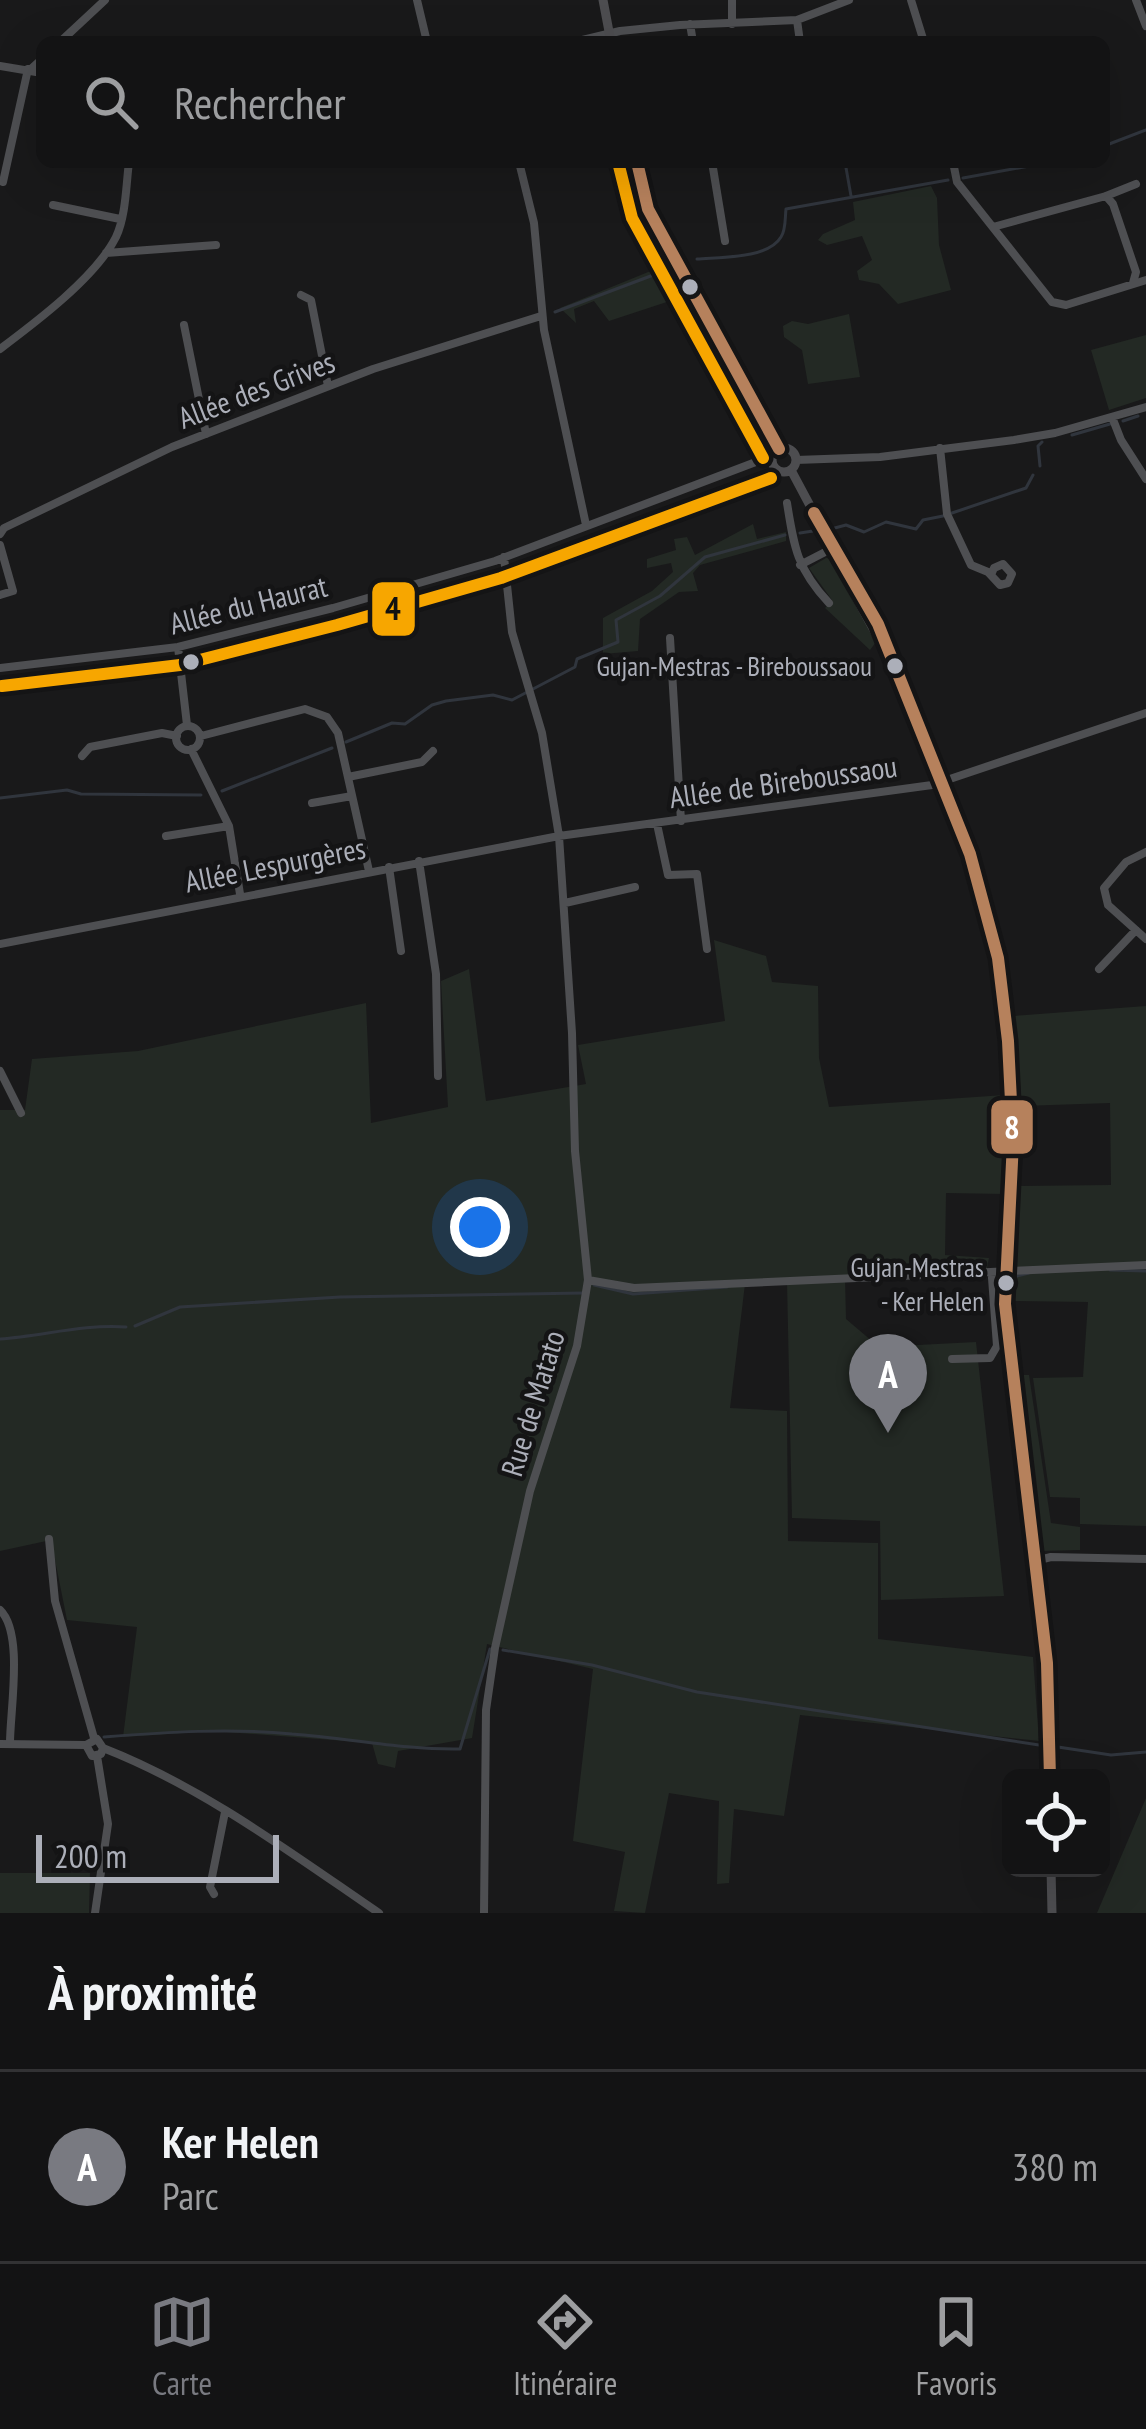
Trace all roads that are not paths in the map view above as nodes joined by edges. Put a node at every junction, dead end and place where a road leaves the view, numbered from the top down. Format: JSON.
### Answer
{"nodes":[{"id":1,"x":104,"y":0,"type":"edge"},
{"id":2,"x":417,"y":0,"type":"edge"},
{"id":3,"x":603,"y":0,"type":"edge"},
{"id":4,"x":732,"y":0,"type":"edge"},
{"id":5,"x":849,"y":0,"type":"edge"},
{"id":6,"x":911,"y":0,"type":"edge"},
{"id":7,"x":1136,"y":0,"type":"edge"},
{"id":8,"x":797,"y":20,"type":"junction"},
{"id":9,"x":690,"y":24,"type":"junction"},
{"id":10,"x":732,"y":24,"type":"junction"},
{"id":11,"x":1146,"y":26,"type":"edge"},
{"id":12,"x":66,"y":36,"type":"edge"},
{"id":13,"x":426,"y":36,"type":"edge"},
{"id":14,"x":610,"y":36,"type":"edge"},
{"id":15,"x":621,"y":36,"type":"edge"},
{"id":16,"x":692,"y":36,"type":"edge"},
{"id":17,"x":799,"y":36,"type":"edge"},
{"id":18,"x":922,"y":36,"type":"edge"},
{"id":19,"x":36,"y":64,"type":"edge"},
{"id":20,"x":0,"y":66,"type":"edge"},
{"id":21,"x":30,"y":69,"type":"junction"},
{"id":22,"x":36,"y":71,"type":"edge"},
{"id":23,"x":128,"y":168,"type":"edge"},
{"id":24,"x":520,"y":168,"type":"edge"},
{"id":25,"x":638,"y":168,"type":"edge"},
{"id":26,"x":713,"y":168,"type":"edge"},
{"id":27,"x":954,"y":168,"type":"edge"},
{"id":28,"x":2,"y":182,"type":"edge"},
{"id":29,"x":1136,"y":184,"type":"dead end"},
{"id":30,"x":1106,"y":196,"type":"junction"},
{"id":31,"x":52,"y":205,"type":"dead end"},
{"id":32,"x":120,"y":219,"type":"junction"},
{"id":33,"x":993,"y":227,"type":"junction"},
{"id":34,"x":724,"y":241,"type":"dead end"},
{"id":35,"x":216,"y":245,"type":"dead end"},
{"id":36,"x":106,"y":253,"type":"junction"},
{"id":37,"x":1146,"y":280,"type":"edge"},
{"id":38,"x":1133,"y":284,"type":"junction"},
{"id":39,"x":302,"y":295,"type":"dead end"},
{"id":40,"x":542,"y":316,"type":"junction"},
{"id":41,"x":184,"y":325,"type":"dead end"},
{"id":42,"x":0,"y":349,"type":"edge"},
{"id":43,"x":328,"y":386,"type":"junction"},
{"id":44,"x":1146,"y":407,"type":"edge"},
{"id":45,"x":1112,"y":417,"type":"junction"},
{"id":46,"x":206,"y":434,"type":"junction"},
{"id":47,"x":779,"y":448,"type":"junction"},
{"id":48,"x":940,"y":448,"type":"junction"},
{"id":49,"x":771,"y":460,"type":"junction"},
{"id":50,"x":794,"y":465,"type":"junction"},
{"id":51,"x":1146,"y":479,"type":"edge"},
{"id":52,"x":787,"y":502,"type":"dead end"},
{"id":53,"x":586,"y":525,"type":"junction"},
{"id":54,"x":0,"y":534,"type":"edge"},
{"id":55,"x":0,"y":545,"type":"edge"},
{"id":56,"x":832,"y":548,"type":"junction"},
{"id":57,"x":504,"y":557,"type":"junction"},
{"id":58,"x":800,"y":565,"type":"junction"},
{"id":59,"x":992,"y":575,"type":"dead end"},
{"id":60,"x":0,"y":595,"type":"edge"},
{"id":61,"x":829,"y":603,"type":"dead end"},
{"id":62,"x":670,"y":638,"type":"dead end"},
{"id":63,"x":178,"y":647,"type":"junction"},
{"id":64,"x":0,"y":668,"type":"edge"},
{"id":65,"x":1146,"y":713,"type":"edge"},
{"id":66,"x":187,"y":725,"type":"junction"},
{"id":67,"x":177,"y":736,"type":"junction"},
{"id":68,"x":200,"y":736,"type":"junction"},
{"id":69,"x":191,"y":749,"type":"junction"},
{"id":70,"x":433,"y":752,"type":"dead end"},
{"id":71,"x":82,"y":756,"type":"dead end"},
{"id":72,"x":348,"y":777,"type":"junction"},
{"id":73,"x":942,"y":782,"type":"junction"},
{"id":74,"x":352,"y":796,"type":"junction"},
{"id":75,"x":312,"y":803,"type":"dead end"},
{"id":76,"x":681,"y":821,"type":"junction"},
{"id":77,"x":657,"y":824,"type":"junction"},
{"id":78,"x":229,"y":826,"type":"junction"},
{"id":79,"x":166,"y":836,"type":"dead end"},
{"id":80,"x":559,"y":836,"type":"junction"},
{"id":81,"x":1146,"y":852,"type":"edge"},
{"id":82,"x":419,"y":861,"type":"junction"},
{"id":83,"x":389,"y":867,"type":"junction"},
{"id":84,"x":369,"y":871,"type":"junction"},
{"id":85,"x":634,"y":886,"type":"dead end"},
{"id":86,"x":240,"y":895,"type":"junction"},
{"id":87,"x":565,"y":903,"type":"junction"},
{"id":88,"x":1136,"y":930,"type":"junction"},
{"id":89,"x":1146,"y":939,"type":"edge"},
{"id":90,"x":0,"y":944,"type":"edge"},
{"id":91,"x":707,"y":949,"type":"dead end"},
{"id":92,"x":401,"y":951,"type":"dead end"},
{"id":93,"x":1099,"y":968,"type":"dead end"},
{"id":94,"x":0,"y":1071,"type":"edge"},
{"id":95,"x":439,"y":1076,"type":"dead end"},
{"id":96,"x":21,"y":1113,"type":"dead end"},
{"id":97,"x":1146,"y":1265,"type":"edge"},
{"id":98,"x":1006,"y":1269,"type":"junction"},
{"id":99,"x":992,"y":1278,"type":"dead end"},
{"id":100,"x":588,"y":1280,"type":"junction"},
{"id":101,"x":1003,"y":1345,"type":"junction"},
{"id":102,"x":952,"y":1359,"type":"dead end"},
{"id":103,"x":49,"y":1539,"type":"dead end"},
{"id":104,"x":1146,"y":1559,"type":"edge"},
{"id":105,"x":1035,"y":1562,"type":"junction"},
{"id":106,"x":0,"y":1610,"type":"edge"},
{"id":107,"x":90,"y":1742,"type":"junction"},
{"id":108,"x":5,"y":1743,"type":"edge"},
{"id":109,"x":100,"y":1752,"type":"junction"},
{"id":110,"x":1050,"y":1769,"type":"edge"},
{"id":111,"x":225,"y":1812,"type":"junction"},
{"id":112,"x":1051,"y":1877,"type":"edge"},
{"id":113,"x":214,"y":1894,"type":"dead end"},
{"id":114,"x":94,"y":1913,"type":"edge"},
{"id":115,"x":379,"y":1913,"type":"edge"},
{"id":116,"x":484,"y":1913,"type":"edge"},
{"id":117,"x":1052,"y":1913,"type":"edge"}],
"edges":[{"from":1,"to":12,"type":"street"},
{"from":2,"to":13,"type":"street"},
{"from":3,"to":14,"type":"main road"},
{"from":4,"to":10,"type":"street"},
{"from":5,"to":8,"type":"street"},
{"from":6,"to":18,"type":"street"},
{"from":7,"to":11,"type":"street"},
{"from":8,"to":10,"type":"street"},
{"from":8,"to":17,"type":"street"},
{"from":9,"to":10,"type":"street"},
{"from":9,"to":15,"type":"street"},
{"from":9,"to":16,"type":"street"},
{"from":19,"to":21,"type":"street"},
{"from":20,"to":21,"type":"street"},
{"from":21,"to":22,"type":"street"},
{"from":21,"to":28,"type":"street"},
{"from":23,"to":32,"type":"street"},
{"from":24,"to":40,"type":"street"},
{"from":25,"to":47,"type":"main road"},
{"from":26,"to":34,"type":"street"},
{"from":27,"to":33,"type":"street"},
{"from":29,"to":30,"type":"street"},
{"from":30,"to":33,"type":"street"},
{"from":30,"to":38,"type":"street"},
{"from":31,"to":32,"type":"street"},
{"from":32,"to":36,"type":"street"},
{"from":33,"to":38,"type":"street"},
{"from":35,"to":36,"type":"street"},
{"from":36,"to":42,"type":"street"},
{"from":37,"to":38,"type":"street"},
{"from":39,"to":43,"type":"street"},
{"from":40,"to":43,"type":"street","name":"Allée des Grives"},
{"from":40,"to":53,"type":"street"},
{"from":41,"to":46,"type":"street"},
{"from":43,"to":46,"type":"street","name":"Allée des Grives"},
{"from":44,"to":45,"type":"street"},
{"from":45,"to":48,"type":"street"},
{"from":45,"to":51,"type":"street"},
{"from":46,"to":54,"type":"street","name":"Allée des Grives"},
{"from":47,"to":49,"type":"main road"},
{"from":47,"to":50,"type":"main road"},
{"from":48,"to":50,"type":"street"},
{"from":48,"to":59,"type":"street"},
{"from":49,"to":50,"type":"main road"},
{"from":49,"to":53,"type":"street","name":"Allée du Haurat"},
{"from":50,"to":56,"type":"main road"},
{"from":52,"to":58,"type":"street"},
{"from":53,"to":57,"type":"street","name":"Allée du Haurat"},
{"from":55,"to":60,"type":"street"},
{"from":56,"to":58,"type":"street"},
{"from":56,"to":73,"type":"main road"},
{"from":57,"to":63,"type":"street","name":"Allée du Haurat"},
{"from":57,"to":80,"type":"street","name":"Rue de Matato"},
{"from":58,"to":61,"type":"street"},
{"from":62,"to":76,"type":"street"},
{"from":63,"to":64,"type":"street","name":"Allée du Haurat"},
{"from":63,"to":66,"type":"street"},
{"from":65,"to":73,"type":"street","name":"Allée de Bireboussaou"},
{"from":66,"to":67,"type":"street"},
{"from":66,"to":68,"type":"street"},
{"from":67,"to":69,"type":"street"},
{"from":67,"to":71,"type":"street"},
{"from":68,"to":69,"type":"street"},
{"from":68,"to":72,"type":"street"},
{"from":69,"to":78,"type":"street"},
{"from":70,"to":72,"type":"street"},
{"from":72,"to":74,"type":"street"},
{"from":73,"to":76,"type":"street","name":"Allée de Bireboussaou"},
{"from":73,"to":98,"type":"main road"},
{"from":74,"to":75,"type":"street"},
{"from":74,"to":84,"type":"street"},
{"from":76,"to":77,"type":"street","name":"Allée de Bireboussaou"},
{"from":77,"to":80,"type":"street","name":"Allée de Bireboussaou"},
{"from":77,"to":91,"type":"street"},
{"from":78,"to":79,"type":"street"},
{"from":78,"to":86,"type":"street"},
{"from":80,"to":82,"type":"street","name":"Allée Lespurgères"},
{"from":80,"to":87,"type":"street","name":"Rue de Matato"},
{"from":81,"to":88,"type":"street"},
{"from":82,"to":83,"type":"street","name":"Allée Lespurgères"},
{"from":82,"to":95,"type":"street"},
{"from":83,"to":84,"type":"street","name":"Allée Lespurgères"},
{"from":83,"to":92,"type":"street"},
{"from":84,"to":86,"type":"street","name":"Allée Lespurgères"},
{"from":85,"to":87,"type":"street"},
{"from":86,"to":90,"type":"street","name":"Allée Lespurgères"},
{"from":87,"to":100,"type":"street","name":"Rue de Matato"},
{"from":88,"to":89,"type":"street"},
{"from":88,"to":93,"type":"street"},
{"from":94,"to":96,"type":"street"},
{"from":97,"to":98,"type":"street"},
{"from":98,"to":100,"type":"street"},
{"from":98,"to":101,"type":"main road"},
{"from":99,"to":101,"type":"street"},
{"from":100,"to":116,"type":"street","name":"Rue de Matato"},
{"from":101,"to":102,"type":"street"},
{"from":101,"to":105,"type":"main road"},
{"from":103,"to":107,"type":"street"},
{"from":104,"to":105,"type":"street"},
{"from":105,"to":110,"type":"main road"},
{"from":106,"to":108,"type":"street"},
{"from":107,"to":108,"type":"street"},
{"from":107,"to":109,"type":"street"},
{"from":107,"to":109,"type":"street"},
{"from":109,"to":111,"type":"street"},
{"from":109,"to":114,"type":"street"},
{"from":111,"to":113,"type":"street"},
{"from":111,"to":115,"type":"street"},
{"from":112,"to":117,"type":"main road"}]}
